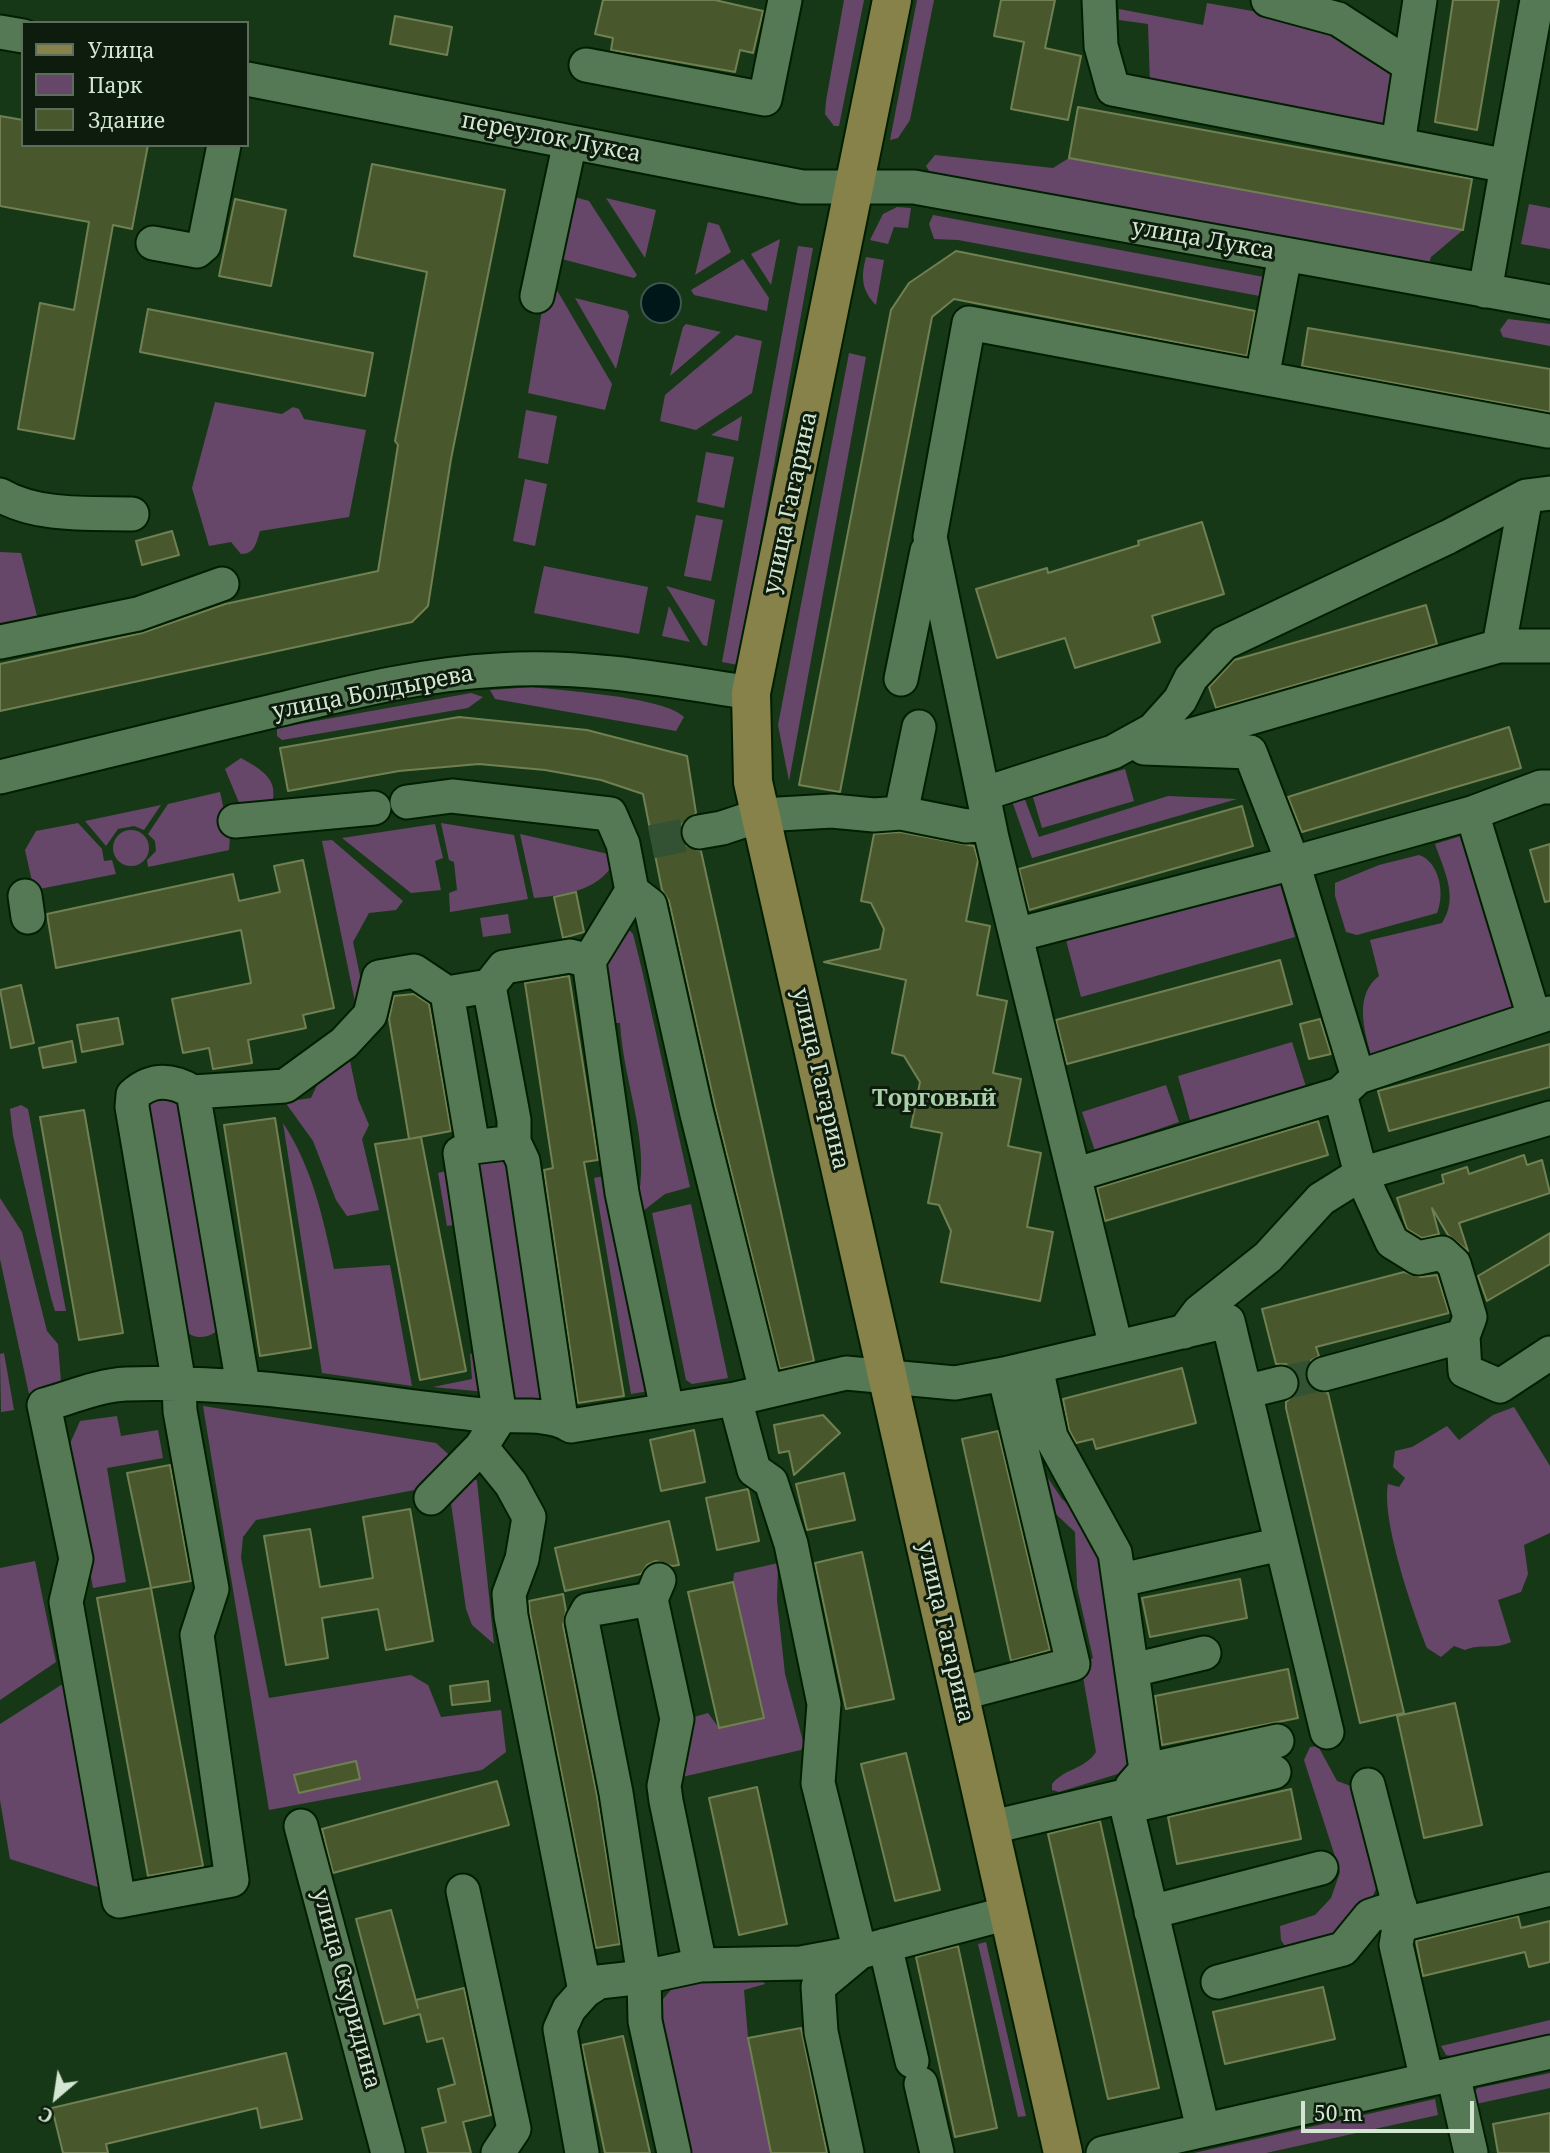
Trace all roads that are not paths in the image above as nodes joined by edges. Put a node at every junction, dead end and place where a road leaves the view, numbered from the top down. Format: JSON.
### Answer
{"nodes":[{"id":1,"x":785,"y":0,"type":"edge"},
{"id":2,"x":892,"y":0,"type":"edge"},
{"id":3,"x":1098,"y":0,"type":"edge"},
{"id":4,"x":1268,"y":0,"type":"edge"},
{"id":5,"x":1420,"y":0,"type":"edge"},
{"id":6,"x":1537,"y":0,"type":"edge"},
{"id":7,"x":1339,"y":9,"type":"edge"},
{"id":8,"x":0,"y":32,"type":"edge"},
{"id":9,"x":21,"y":36,"type":"edge"},
{"id":10,"x":586,"y":65,"type":"dead end"},
{"id":11,"x":1409,"y":65,"type":"junction"},
{"id":12,"x":248,"y":79,"type":"edge"},
{"id":13,"x":570,"y":142,"type":"junction"},
{"id":14,"x":1398,"y":144,"type":"junction"},
{"id":15,"x":224,"y":147,"type":"edge"},
{"id":16,"x":1507,"y":166,"type":"junction"},
{"id":17,"x":856,"y":188,"type":"junction"},
{"id":18,"x":153,"y":243,"type":"dead end"},
{"id":19,"x":1285,"y":255,"type":"junction"},
{"id":20,"x":1485,"y":290,"type":"junction"},
{"id":21,"x":537,"y":296,"type":"dead end"},
{"id":22,"x":1550,"y":302,"type":"edge"},
{"id":23,"x":1262,"y":379,"type":"junction"},
{"id":24,"x":1548,"y":431,"type":"dead end"},
{"id":25,"x":1538,"y":494,"type":"edge"},
{"id":26,"x":0,"y":495,"type":"edge"},
{"id":27,"x":132,"y":514,"type":"dead end"},
{"id":28,"x":930,"y":537,"type":"junction"},
{"id":29,"x":222,"y":584,"type":"dead end"},
{"id":30,"x":0,"y":642,"type":"edge"},
{"id":31,"x":1499,"y":646,"type":"junction"},
{"id":32,"x":1550,"y":646,"type":"edge"},
{"id":33,"x":901,"y":678,"type":"dead end"},
{"id":34,"x":751,"y":693,"type":"junction"},
{"id":35,"x":919,"y":727,"type":"dead end"},
{"id":36,"x":1128,"y":750,"type":"junction"},
{"id":37,"x":0,"y":776,"type":"edge"},
{"id":38,"x":1550,"y":787,"type":"edge"},
{"id":39,"x":407,"y":802,"type":"dead end"},
{"id":40,"x":374,"y":808,"type":"dead end"},
{"id":41,"x":986,"y":809,"type":"junction"},
{"id":42,"x":901,"y":813,"type":"junction"},
{"id":43,"x":1472,"y":813,"type":"junction"},
{"id":44,"x":761,"y":815,"type":"junction"},
{"id":45,"x":234,"y":821,"type":"dead end"},
{"id":46,"x":699,"y":832,"type":"tunnel mouth"},
{"id":47,"x":1293,"y":863,"type":"junction"},
{"id":48,"x":632,"y":891,"type":"junction"},
{"id":49,"x":1016,"y":934,"type":"junction"},
{"id":50,"x":589,"y":961,"type":"junction"},
{"id":51,"x":488,"y":986,"type":"junction"},
{"id":52,"x":447,"y":993,"type":"junction"},
{"id":53,"x":1542,"y":1015,"type":"edge"},
{"id":54,"x":1349,"y":1085,"type":"junction"},
{"id":55,"x":193,"y":1092,"type":"junction"},
{"id":56,"x":1550,"y":1118,"type":"edge"},
{"id":57,"x":514,"y":1142,"type":"junction"},
{"id":58,"x":473,"y":1147,"type":"junction"},
{"id":59,"x":1361,"y":1174,"type":"junction"},
{"id":60,"x":1074,"y":1175,"type":"junction"},
{"id":61,"x":1184,"y":1332,"type":"junction"},
{"id":62,"x":1463,"y":1336,"type":"junction"},
{"id":63,"x":1116,"y":1347,"type":"junction"},
{"id":64,"x":1550,"y":1353,"type":"edge"},
{"id":65,"x":1036,"y":1367,"type":"junction"},
{"id":66,"x":1004,"y":1374,"type":"junction"},
{"id":67,"x":1324,"y":1374,"type":"tunnel mouth"},
{"id":68,"x":887,"y":1377,"type":"junction"},
{"id":69,"x":1281,"y":1383,"type":"tunnel mouth"},
{"id":70,"x":179,"y":1384,"type":"junction"},
{"id":71,"x":243,"y":1385,"type":"junction"},
{"id":72,"x":1245,"y":1392,"type":"junction"},
{"id":73,"x":751,"y":1395,"type":"junction"},
{"id":74,"x":667,"y":1409,"type":"junction"},
{"id":75,"x":500,"y":1417,"type":"junction"},
{"id":76,"x":561,"y":1419,"type":"junction"},
{"id":77,"x":481,"y":1447,"type":"junction"},
{"id":78,"x":431,"y":1498,"type":"dead end"},
{"id":79,"x":1281,"y":1544,"type":"junction"},
{"id":80,"x":1121,"y":1580,"type":"junction"},
{"id":81,"x":1204,"y":1653,"type":"dead end"},
{"id":82,"x":1133,"y":1670,"type":"junction"},
{"id":83,"x":959,"y":1694,"type":"junction"},
{"id":84,"x":1327,"y":1732,"type":"dead end"},
{"id":85,"x":1146,"y":1770,"type":"junction"},
{"id":86,"x":1368,"y":1785,"type":"dead end"},
{"id":87,"x":1125,"y":1801,"type":"junction"},
{"id":88,"x":301,"y":1826,"type":"dead end"},
{"id":89,"x":988,"y":1828,"type":"junction"},
{"id":90,"x":1321,"y":1868,"type":"dead end"},
{"id":91,"x":1550,"y":1889,"type":"edge"},
{"id":92,"x":463,"y":1891,"type":"dead end"},
{"id":93,"x":1152,"y":1912,"type":"junction"},
{"id":94,"x":1008,"y":1913,"type":"junction"},
{"id":95,"x":1402,"y":1915,"type":"junction"},
{"id":96,"x":873,"y":1948,"type":"junction"},
{"id":97,"x":700,"y":1965,"type":"junction"},
{"id":98,"x":644,"y":1977,"type":"junction"},
{"id":99,"x":1218,"y":1982,"type":"dead end"},
{"id":100,"x":585,"y":1991,"type":"junction"},
{"id":101,"x":1550,"y":2052,"type":"edge"},
{"id":102,"x":1440,"y":2077,"type":"junction"},
{"id":103,"x":1203,"y":2129,"type":"junction"},
{"id":104,"x":388,"y":2153,"type":"edge"},
{"id":105,"x":498,"y":2153,"type":"edge"},
{"id":106,"x":582,"y":2153,"type":"edge"},
{"id":107,"x":674,"y":2153,"type":"edge"},
{"id":108,"x":847,"y":2153,"type":"edge"},
{"id":109,"x":937,"y":2153,"type":"edge"},
{"id":110,"x":1063,"y":2153,"type":"edge"},
{"id":111,"x":1103,"y":2153,"type":"edge"},
{"id":112,"x":1471,"y":2153,"type":"edge"}],
"edges":[{"from":1,"to":10,"type":"street"},
{"from":2,"to":17,"type":"main road","name":"улица Гагарина"},
{"from":3,"to":14,"type":"street"},
{"from":4,"to":7,"type":"street"},
{"from":5,"to":11,"type":"street"},
{"from":6,"to":16,"type":"street"},
{"from":7,"to":11,"type":"street"},
{"from":8,"to":9,"type":"street"},
{"from":11,"to":14,"type":"street"},
{"from":12,"to":13,"type":"street","name":"переулок Лукса"},
{"from":13,"to":17,"type":"street","name":"переулок Лукса"},
{"from":13,"to":21,"type":"street"},
{"from":14,"to":16,"type":"street"},
{"from":15,"to":18,"type":"street"},
{"from":16,"to":20,"type":"street"},
{"from":17,"to":19,"type":"street","name":"улица Лукса"},
{"from":17,"to":34,"type":"main road","name":"улица Гагарина"},
{"from":19,"to":20,"type":"street","name":"улица Лукса"},
{"from":19,"to":23,"type":"street"},
{"from":20,"to":22,"type":"street","name":"улица Лукса"},
{"from":23,"to":24,"type":"street"},
{"from":23,"to":28,"type":"street"},
{"from":25,"to":31,"type":"street"},
{"from":25,"to":36,"type":"street"},
{"from":26,"to":27,"type":"street"},
{"from":28,"to":33,"type":"street"},
{"from":28,"to":41,"type":"street"},
{"from":29,"to":30,"type":"street"},
{"from":31,"to":32,"type":"street"},
{"from":31,"to":36,"type":"street"},
{"from":34,"to":37,"type":"street","name":"улица Болдырева"},
{"from":34,"to":44,"type":"main road","name":"улица Гагарина"},
{"from":35,"to":42,"type":"street"},
{"from":36,"to":41,"type":"street"},
{"from":36,"to":47,"type":"street"},
{"from":38,"to":43,"type":"street"},
{"from":39,"to":48,"type":"street"},
{"from":40,"to":45,"type":"street"},
{"from":41,"to":42,"type":"street"},
{"from":41,"to":49,"type":"street"},
{"from":42,"to":44,"type":"street"},
{"from":43,"to":47,"type":"street"},
{"from":43,"to":53,"type":"street"},
{"from":44,"to":46,"type":"street"},
{"from":44,"to":68,"type":"main road","name":"улица Гагарина"},
{"from":47,"to":49,"type":"street"},
{"from":47,"to":54,"type":"street"},
{"from":48,"to":50,"type":"street"},
{"from":48,"to":73,"type":"street"},
{"from":49,"to":60,"type":"street"},
{"from":50,"to":51,"type":"street"},
{"from":50,"to":74,"type":"street"},
{"from":51,"to":52,"type":"street"},
{"from":51,"to":57,"type":"street"},
{"from":52,"to":55,"type":"street"},
{"from":52,"to":58,"type":"street"},
{"from":53,"to":54,"type":"street"},
{"from":54,"to":59,"type":"street"},
{"from":54,"to":60,"type":"street"},
{"from":55,"to":70,"type":"street"},
{"from":55,"to":71,"type":"street"},
{"from":56,"to":59,"type":"street"},
{"from":57,"to":58,"type":"street"},
{"from":57,"to":76,"type":"street"},
{"from":58,"to":75,"type":"street"},
{"from":59,"to":61,"type":"street"},
{"from":59,"to":62,"type":"street"},
{"from":60,"to":63,"type":"street"},
{"from":61,"to":63,"type":"street"},
{"from":61,"to":72,"type":"street"},
{"from":62,"to":64,"type":"street"},
{"from":62,"to":67,"type":"street"},
{"from":63,"to":65,"type":"street"},
{"from":65,"to":66,"type":"street"},
{"from":65,"to":80,"type":"street"},
{"from":66,"to":68,"type":"street"},
{"from":66,"to":83,"type":"street"},
{"from":68,"to":73,"type":"street"},
{"from":68,"to":83,"type":"main road","name":"улица Гагарина"},
{"from":69,"to":72,"type":"street"},
{"from":70,"to":70,"type":"street"},
{"from":70,"to":71,"type":"street"},
{"from":71,"to":75,"type":"street"},
{"from":72,"to":79,"type":"street"},
{"from":73,"to":74,"type":"street"},
{"from":73,"to":96,"type":"street"},
{"from":74,"to":76,"type":"street"},
{"from":75,"to":76,"type":"street"},
{"from":75,"to":77,"type":"street"},
{"from":77,"to":78,"type":"street"},
{"from":77,"to":100,"type":"street"},
{"from":79,"to":80,"type":"street"},
{"from":79,"to":84,"type":"street"},
{"from":80,"to":82,"type":"street"},
{"from":81,"to":82,"type":"street"},
{"from":82,"to":85,"type":"street"},
{"from":83,"to":89,"type":"main road","name":"улица Гагарина"},
{"from":85,"to":87,"type":"street"},
{"from":85,"to":87,"type":"street"},
{"from":86,"to":95,"type":"street"},
{"from":87,"to":89,"type":"street"},
{"from":87,"to":93,"type":"street"},
{"from":88,"to":104,"type":"street","name":"улица Скуридина"},
{"from":89,"to":94,"type":"main road","name":"улица Гагарина"},
{"from":90,"to":93,"type":"street"},
{"from":91,"to":95,"type":"street"},
{"from":92,"to":105,"type":"street"},
{"from":93,"to":103,"type":"street"},
{"from":94,"to":96,"type":"street"},
{"from":94,"to":110,"type":"main road","name":"улица Гагарина"},
{"from":95,"to":99,"type":"street"},
{"from":95,"to":102,"type":"street"},
{"from":96,"to":97,"type":"street"},
{"from":96,"to":108,"type":"street"},
{"from":96,"to":109,"type":"street"},
{"from":97,"to":98,"type":"street"},
{"from":97,"to":98,"type":"street"},
{"from":98,"to":100,"type":"street"},
{"from":98,"to":107,"type":"street"},
{"from":100,"to":106,"type":"street"},
{"from":101,"to":102,"type":"street"},
{"from":102,"to":103,"type":"street"},
{"from":102,"to":112,"type":"street"},
{"from":103,"to":111,"type":"street"}]}
